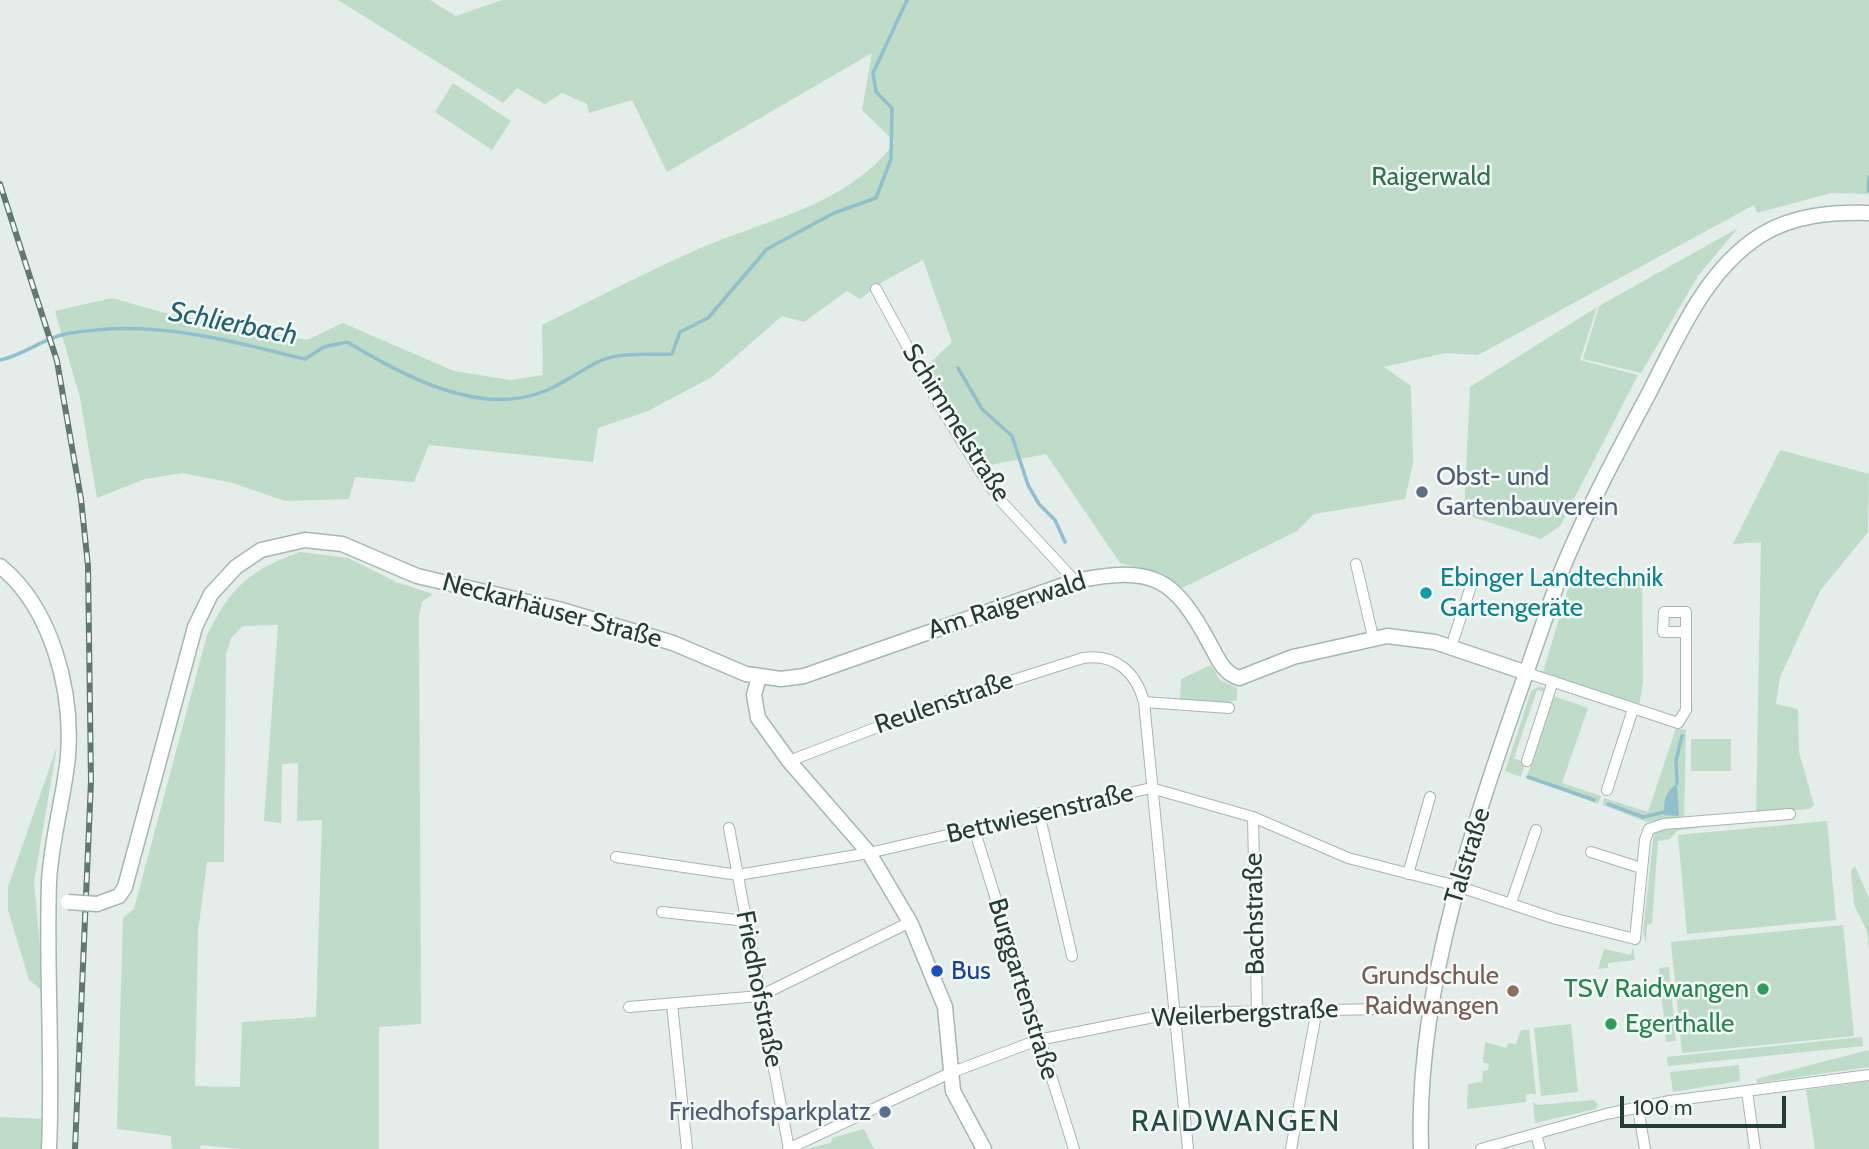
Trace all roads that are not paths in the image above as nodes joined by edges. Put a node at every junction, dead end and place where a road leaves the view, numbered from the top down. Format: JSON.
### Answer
{"nodes":[{"id":1,"x":1869,"y":213,"type":"edge"},
{"id":2,"x":876,"y":289,"type":"dead end"},
{"id":3,"x":1356,"y":564,"type":"dead end"},
{"id":4,"x":0,"y":566,"type":"edge"},
{"id":5,"x":1075,"y":581,"type":"junction"},
{"id":6,"x":1472,"y":583,"type":"dead end"},
{"id":7,"x":1685,"y":632,"type":"dead end"},
{"id":8,"x":1373,"y":637,"type":"junction"},
{"id":9,"x":1451,"y":647,"type":"junction"},
{"id":10,"x":1527,"y":673,"type":"junction"},
{"id":11,"x":759,"y":677,"type":"junction"},
{"id":12,"x":1553,"y":681,"type":"junction"},
{"id":13,"x":1144,"y":702,"type":"junction"},
{"id":14,"x":1229,"y":708,"type":"dead end"},
{"id":15,"x":1633,"y":709,"type":"junction"},
{"id":16,"x":789,"y":761,"type":"junction"},
{"id":17,"x":1527,"y":761,"type":"dead end"},
{"id":18,"x":1151,"y":788,"type":"junction"},
{"id":19,"x":1607,"y":790,"type":"dead end"},
{"id":20,"x":1430,"y":797,"type":"dead end"},
{"id":21,"x":1039,"y":813,"type":"junction"},
{"id":22,"x":1790,"y":814,"type":"dead end"},
{"id":23,"x":1253,"y":817,"type":"junction"},
{"id":24,"x":729,"y":828,"type":"dead end"},
{"id":25,"x":974,"y":829,"type":"junction"},
{"id":26,"x":1536,"y":831,"type":"dead end"},
{"id":27,"x":1591,"y":852,"type":"dead end"},
{"id":28,"x":869,"y":853,"type":"junction"},
{"id":29,"x":616,"y":857,"type":"dead end"},
{"id":30,"x":1642,"y":868,"type":"junction"},
{"id":31,"x":1408,"y":874,"type":"junction"},
{"id":32,"x":738,"y":875,"type":"junction"},
{"id":33,"x":1457,"y":886,"type":"junction"},
{"id":34,"x":50,"y":899,"type":"junction"},
{"id":35,"x":1511,"y":903,"type":"junction"},
{"id":36,"x":662,"y":912,"type":"dead end"},
{"id":37,"x":747,"y":921,"type":"junction"},
{"id":38,"x":910,"y":922,"type":"junction"},
{"id":39,"x":1072,"y":956,"type":"dead end"},
{"id":40,"x":760,"y":996,"type":"junction"},
{"id":41,"x":673,"y":1004,"type":"junction"},
{"id":42,"x":629,"y":1007,"type":"dead end"},
{"id":43,"x":1433,"y":1008,"type":"junction"},
{"id":44,"x":1317,"y":1009,"type":"junction"},
{"id":45,"x":1257,"y":1010,"type":"junction"},
{"id":46,"x":1174,"y":1013,"type":"junction"},
{"id":47,"x":1038,"y":1040,"type":"junction"},
{"id":48,"x":950,"y":1073,"type":"junction"},
{"id":49,"x":1869,"y":1075,"type":"edge"},
{"id":50,"x":1746,"y":1091,"type":"junction"},
{"id":51,"x":1638,"y":1108,"type":"junction"},
{"id":52,"x":1536,"y":1134,"type":"junction"},
{"id":53,"x":49,"y":1149,"type":"edge"},
{"id":54,"x":687,"y":1149,"type":"edge"},
{"id":55,"x":789,"y":1149,"type":"edge"},
{"id":56,"x":984,"y":1149,"type":"edge"},
{"id":57,"x":1074,"y":1149,"type":"edge"},
{"id":58,"x":1188,"y":1149,"type":"edge"},
{"id":59,"x":1291,"y":1149,"type":"edge"},
{"id":60,"x":1421,"y":1149,"type":"edge"},
{"id":61,"x":1481,"y":1149,"type":"edge"},
{"id":62,"x":1540,"y":1149,"type":"edge"},
{"id":63,"x":1644,"y":1149,"type":"edge"},
{"id":64,"x":1755,"y":1149,"type":"edge"}],
"edges":[{"from":1,"to":10,"type":"street","name":"Talstraße"},
{"from":2,"to":5,"type":"street","name":"Schimmelstraße"},
{"from":3,"to":8,"type":"street"},
{"from":4,"to":34,"type":"street"},
{"from":5,"to":8,"type":"street","name":"Am Raigerwald"},
{"from":5,"to":11,"type":"street","name":"Am Raigerwald"},
{"from":6,"to":9,"type":"street"},
{"from":7,"to":15,"type":"street"},
{"from":8,"to":9,"type":"street","name":"Am Raigerwald"},
{"from":9,"to":10,"type":"street","name":"Am Raigerwald"},
{"from":10,"to":12,"type":"street"},
{"from":10,"to":33,"type":"street","name":"Talstraße"},
{"from":11,"to":16,"type":"street"},
{"from":11,"to":34,"type":"street","name":"Neckarhäuser Straße","bridge":true},
{"from":12,"to":15,"type":"street"},
{"from":12,"to":17,"type":"street"},
{"from":13,"to":14,"type":"street"},
{"from":13,"to":16,"type":"street","name":"Reulenstraße"},
{"from":13,"to":18,"type":"street"},
{"from":15,"to":19,"type":"street"},
{"from":16,"to":28,"type":"street"},
{"from":18,"to":21,"type":"street","name":"Bettwiesenstraße"},
{"from":18,"to":23,"type":"street","name":"Bettwiesenstraße"},
{"from":18,"to":46,"type":"street"},
{"from":20,"to":31,"type":"street"},
{"from":21,"to":25,"type":"street","name":"Bettwiesenstraße"},
{"from":21,"to":39,"type":"street"},
{"from":22,"to":30,"type":"street"},
{"from":23,"to":31,"type":"street","name":"Bettwiesenstraße"},
{"from":23,"to":45,"type":"street","name":"Bachstraße"},
{"from":24,"to":32,"type":"street","name":"Friedhofstraße"},
{"from":25,"to":28,"type":"street","name":"Bettwiesenstraße"},
{"from":25,"to":47,"type":"street","name":"Burggartenstraße"},
{"from":26,"to":35,"type":"street"},
{"from":27,"to":30,"type":"street"},
{"from":28,"to":32,"type":"street","name":"Bettwiesenstraße"},
{"from":28,"to":38,"type":"street"},
{"from":29,"to":32,"type":"street","name":"Bettwiesenstraße"},
{"from":30,"to":35,"type":"street","name":"Bettwiesenstraße"},
{"from":31,"to":33,"type":"street","name":"Bettwiesenstraße"},
{"from":32,"to":37,"type":"street","name":"Friedhofstraße"},
{"from":33,"to":35,"type":"street","name":"Bettwiesenstraße"},
{"from":33,"to":43,"type":"street","name":"Talstraße"},
{"from":34,"to":53,"type":"street"},
{"from":36,"to":37,"type":"street"},
{"from":37,"to":40,"type":"street","name":"Friedhofstraße"},
{"from":38,"to":40,"type":"street"},
{"from":38,"to":48,"type":"street"},
{"from":40,"to":41,"type":"street"},
{"from":40,"to":55,"type":"street","name":"Friedhofstraße"},
{"from":41,"to":42,"type":"street"},
{"from":41,"to":54,"type":"street"},
{"from":43,"to":44,"type":"street","name":"Weilerbergstraße"},
{"from":43,"to":60,"type":"street","name":"Talstraße"},
{"from":44,"to":45,"type":"street","name":"Weilerbergstraße"},
{"from":44,"to":59,"type":"street"},
{"from":45,"to":46,"type":"street","name":"Weilerbergstraße"},
{"from":46,"to":47,"type":"street","name":"Weilerbergstraße"},
{"from":46,"to":58,"type":"street"},
{"from":47,"to":48,"type":"street","name":"Weilerbergstraße"},
{"from":47,"to":57,"type":"street","name":"Burggartenstraße"},
{"from":48,"to":55,"type":"street","name":"Weilerbergstraße"},
{"from":48,"to":56,"type":"street"},
{"from":49,"to":50,"type":"street"},
{"from":50,"to":51,"type":"street"},
{"from":50,"to":64,"type":"street"},
{"from":51,"to":52,"type":"street"},
{"from":51,"to":63,"type":"street"},
{"from":52,"to":61,"type":"street"},
{"from":52,"to":62,"type":"street"}]}
